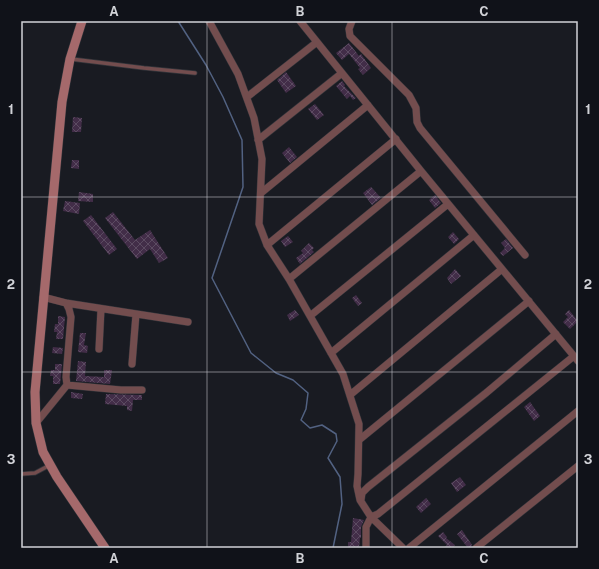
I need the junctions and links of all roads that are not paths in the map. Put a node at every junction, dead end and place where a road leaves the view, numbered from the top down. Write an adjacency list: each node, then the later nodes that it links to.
1 (82, 21): 6 (main road)
2 (209, 21): 9 (street)
3 (300, 21): 5 (street)
4 (352, 21): 18 (street)
5 (317, 42): 8 (street); 9 (street)
6 (70, 59): 7 (lane); 21 (main road)
7 (195, 73)
8 (342, 73): 10 (street); 12 (street)
9 (247, 97): 12 (street)
10 (368, 105): 11 (street); 14 (street)
11 (396, 139): 13 (street); 17 (street)
12 (258, 140): 14 (street)
13 (421, 171): 15 (street); 20 (street)
14 (261, 193): 17 (street)
15 (448, 204): 16 (street); 26 (street)
16 (474, 235): 19 (street); 30 (street)
17 (267, 245): 20 (street)
18 (525, 255)
19 (502, 269): 22 (street); 35 (street)
20 (289, 279): 26 (street)
21 (44, 297): 23 (street); 37 (main road)
22 (529, 301): 28 (street); 38 (street)
23 (66, 303): 24 (street); 33 (street)
24 (101, 309): 25 (street); 29 (street)
25 (136, 314): 27 (street); 32 (street)
26 (310, 316): 30 (street)
27 (188, 322)
28 (556, 334): 31 (street); 42 (street)
29 (99, 349)
30 (331, 353): 35 (street)
31 (576, 358): 43 (street)
32 (132, 364)
33 (67, 385): 34 (street); 37 (street)
34 (142, 390)
35 (350, 395): 38 (street)
36 (578, 411): 47 (street)
37 (36, 423): 39 (main road)
38 (359, 440): 42 (street)
39 (50, 465): 41 (lane); 44 (main road)
40 (578, 466): 48 (street)
41 (21, 474)
42 (360, 500): 43 (street)
43 (371, 517): 45 (street); 46 (street)
44 (105, 548)
45 (366, 548)
46 (403, 548)
47 (409, 548)
48 (476, 548)

